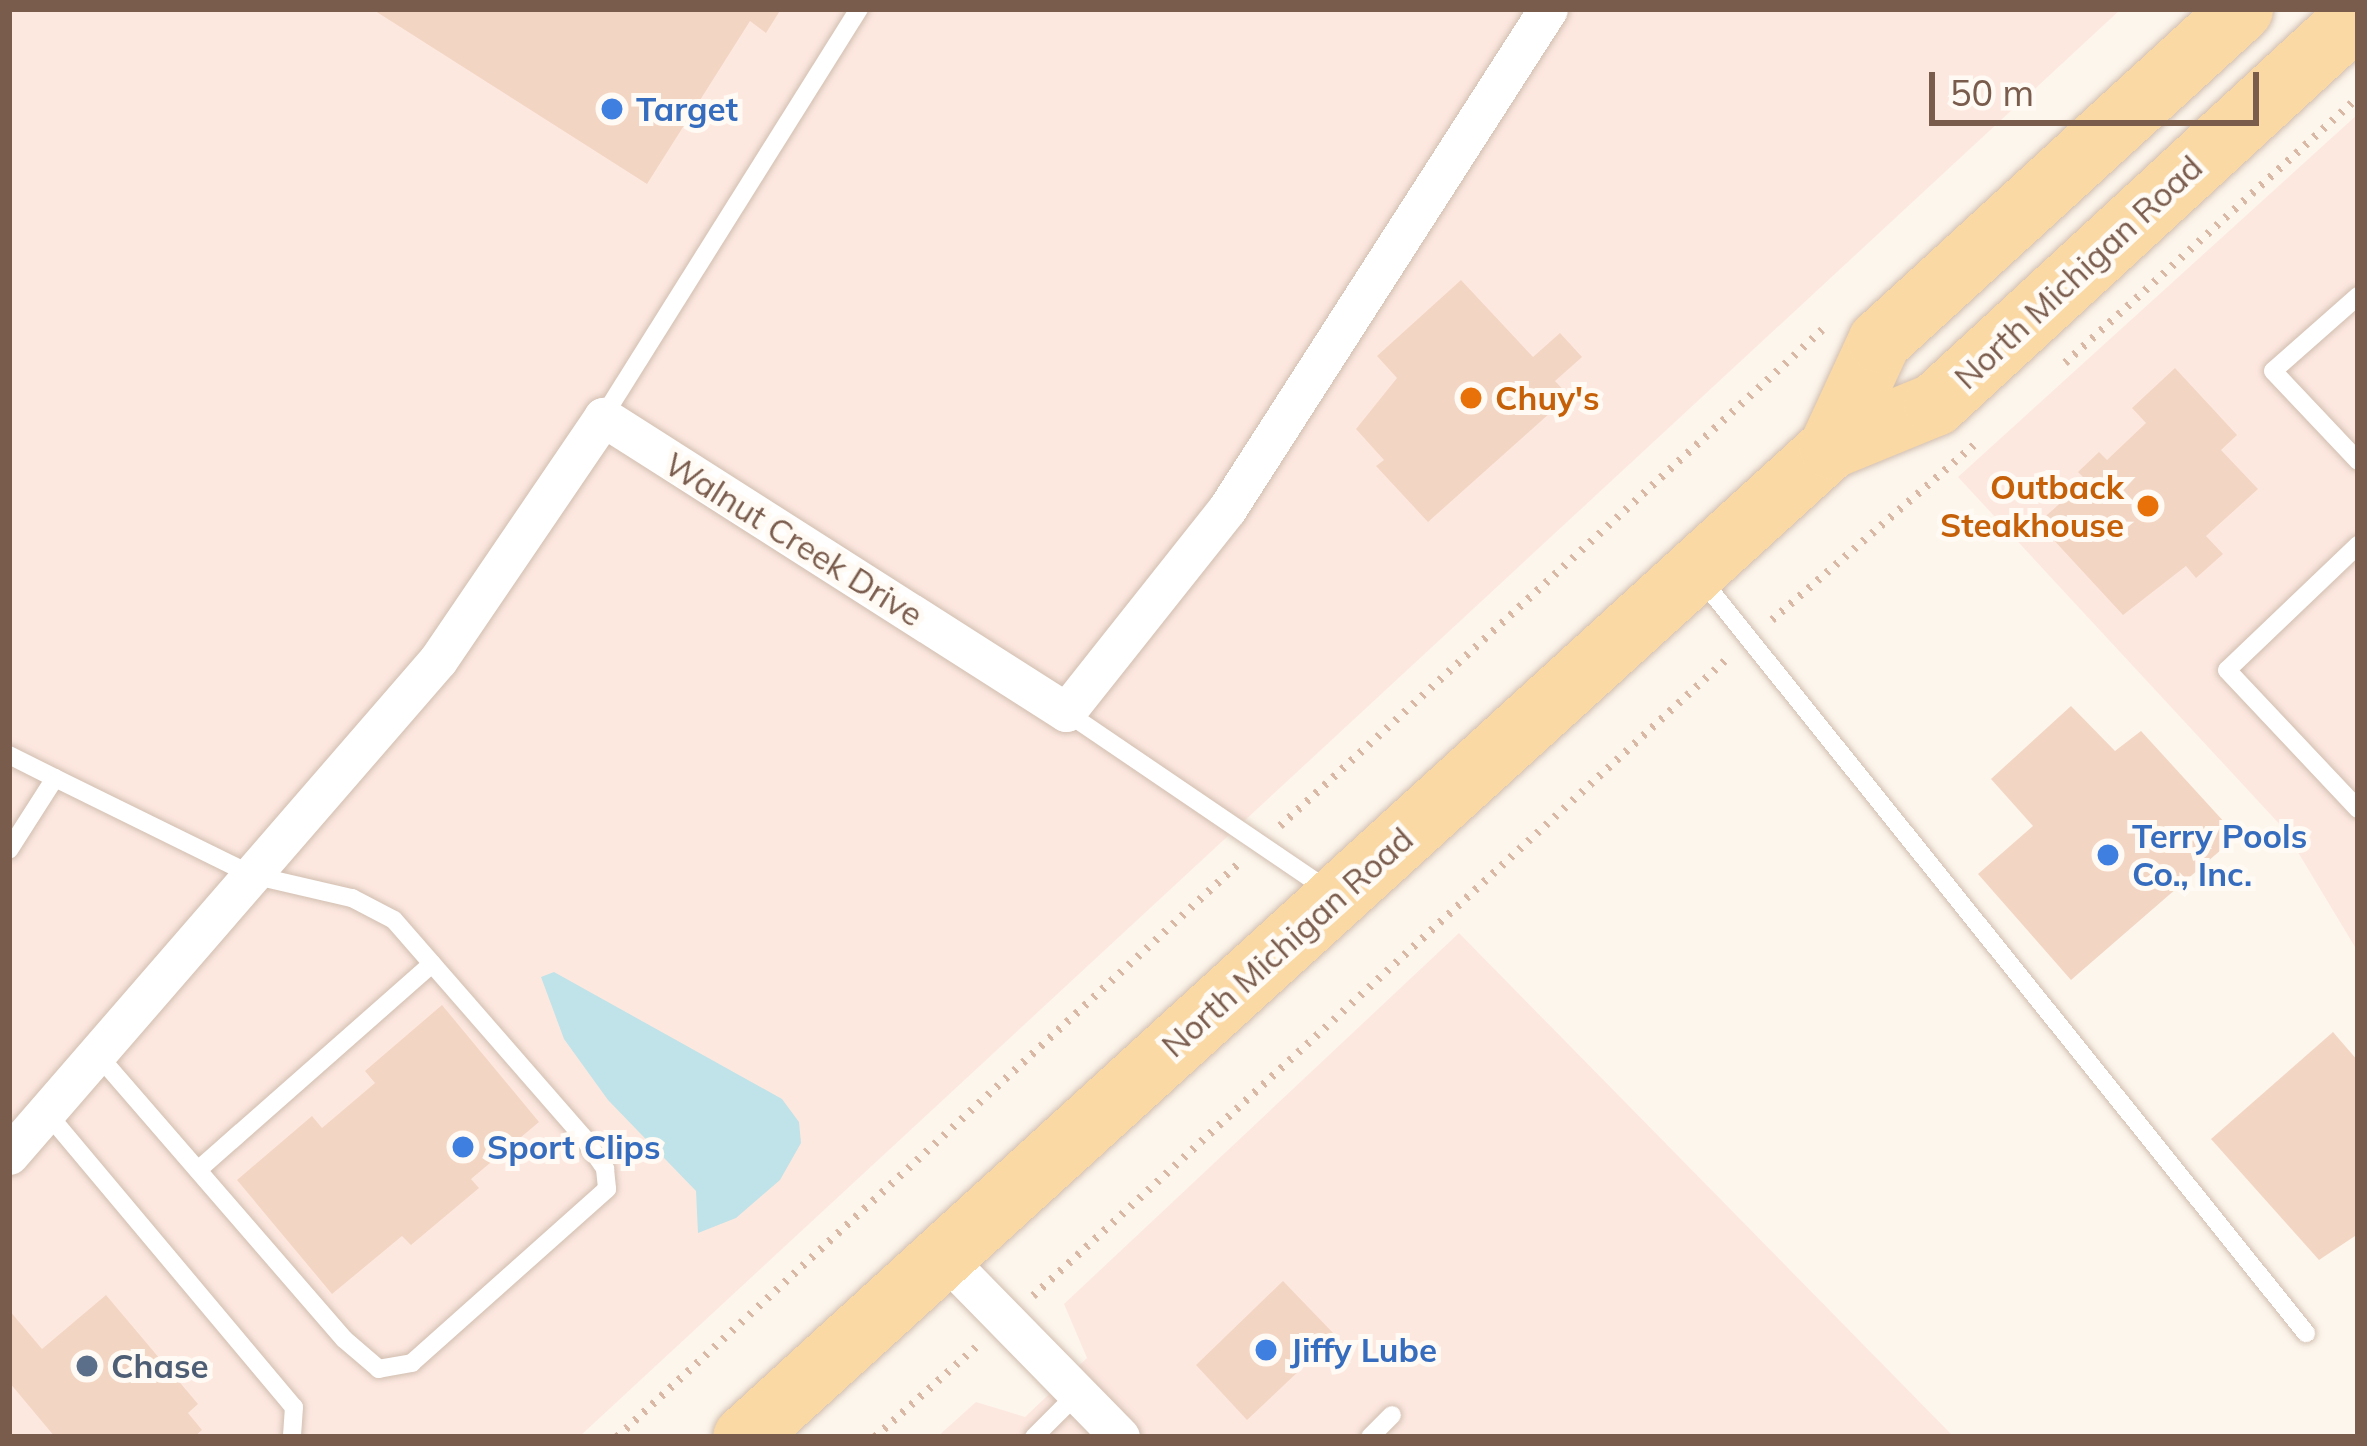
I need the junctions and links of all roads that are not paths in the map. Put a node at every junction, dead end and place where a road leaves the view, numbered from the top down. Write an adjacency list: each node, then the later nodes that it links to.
1 (859, 9): 6 (lane)
2 (1548, 9): 11 (street)
3 (2241, 9): 7 (main road, North Michigan Road)
4 (2358, 14): 7 (main road, North Michigan Road)
5 (2358, 296): 8 (lane)
6 (603, 417): 11 (street, Walnut Creek Drive); 16 (street)
7 (1830, 446): 10 (main road, North Michigan Road)
8 (2358, 461)
9 (2358, 545): 14 (lane)
10 (1694, 570): 17 (main road, North Michigan Road); 24 (lane)
11 (1066, 712): 17 (lane)
12 (9, 755): 13 (lane)
13 (55, 778): 15 (lane); 16 (lane)
14 (2358, 809)
15 (9, 850)
16 (252, 875): 18 (lane); 19 (street)
17 (1337, 896): 23 (main road, North Michigan Road)
18 (432, 964): 22 (lane); 22 (lane)
19 (98, 1055): 20 (street); 22 (lane)
20 (46, 1113): 21 (street); 27 (lane)
21 (9, 1155)
22 (198, 1170)
23 (943, 1256): 25 (street); 28 (main road, North Michigan Road)
24 (2306, 1333)
25 (1077, 1394): 29 (lane); 30 (street)
26 (1392, 1415): 31 (lane)
27 (292, 1437)
28 (744, 1437)
29 (1034, 1437)
30 (1120, 1437)
31 (1370, 1437)

